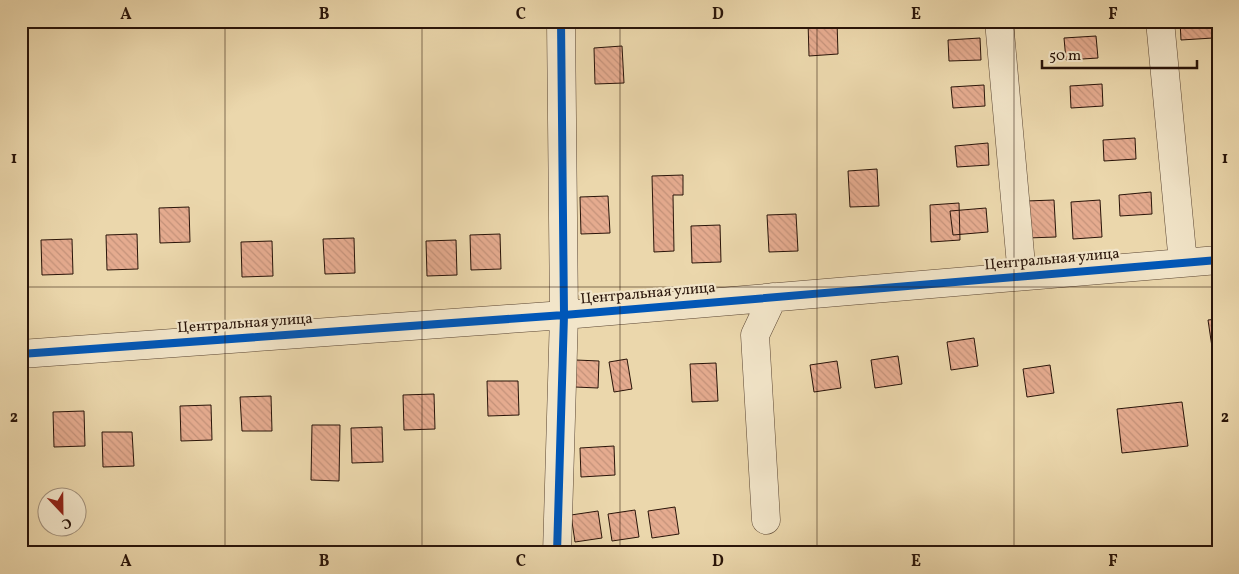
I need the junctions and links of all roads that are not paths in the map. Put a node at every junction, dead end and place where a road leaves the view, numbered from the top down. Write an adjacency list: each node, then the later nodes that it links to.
1 (562, 21): 8 (street)
2 (1000, 21): 6 (street)
3 (1160, 21): 5 (street)
4 (1218, 260): 5 (street, Центральная улица)
5 (1183, 263): 6 (street, Центральная улица)
6 (1022, 276): 7 (street, Центральная улица)
7 (773, 297): 8 (street, Центральная улица); 10 (street)
8 (564, 315): 9 (street, Центральная улица); 11 (street)
9 (21, 354)
10 (766, 520)
11 (557, 553)

